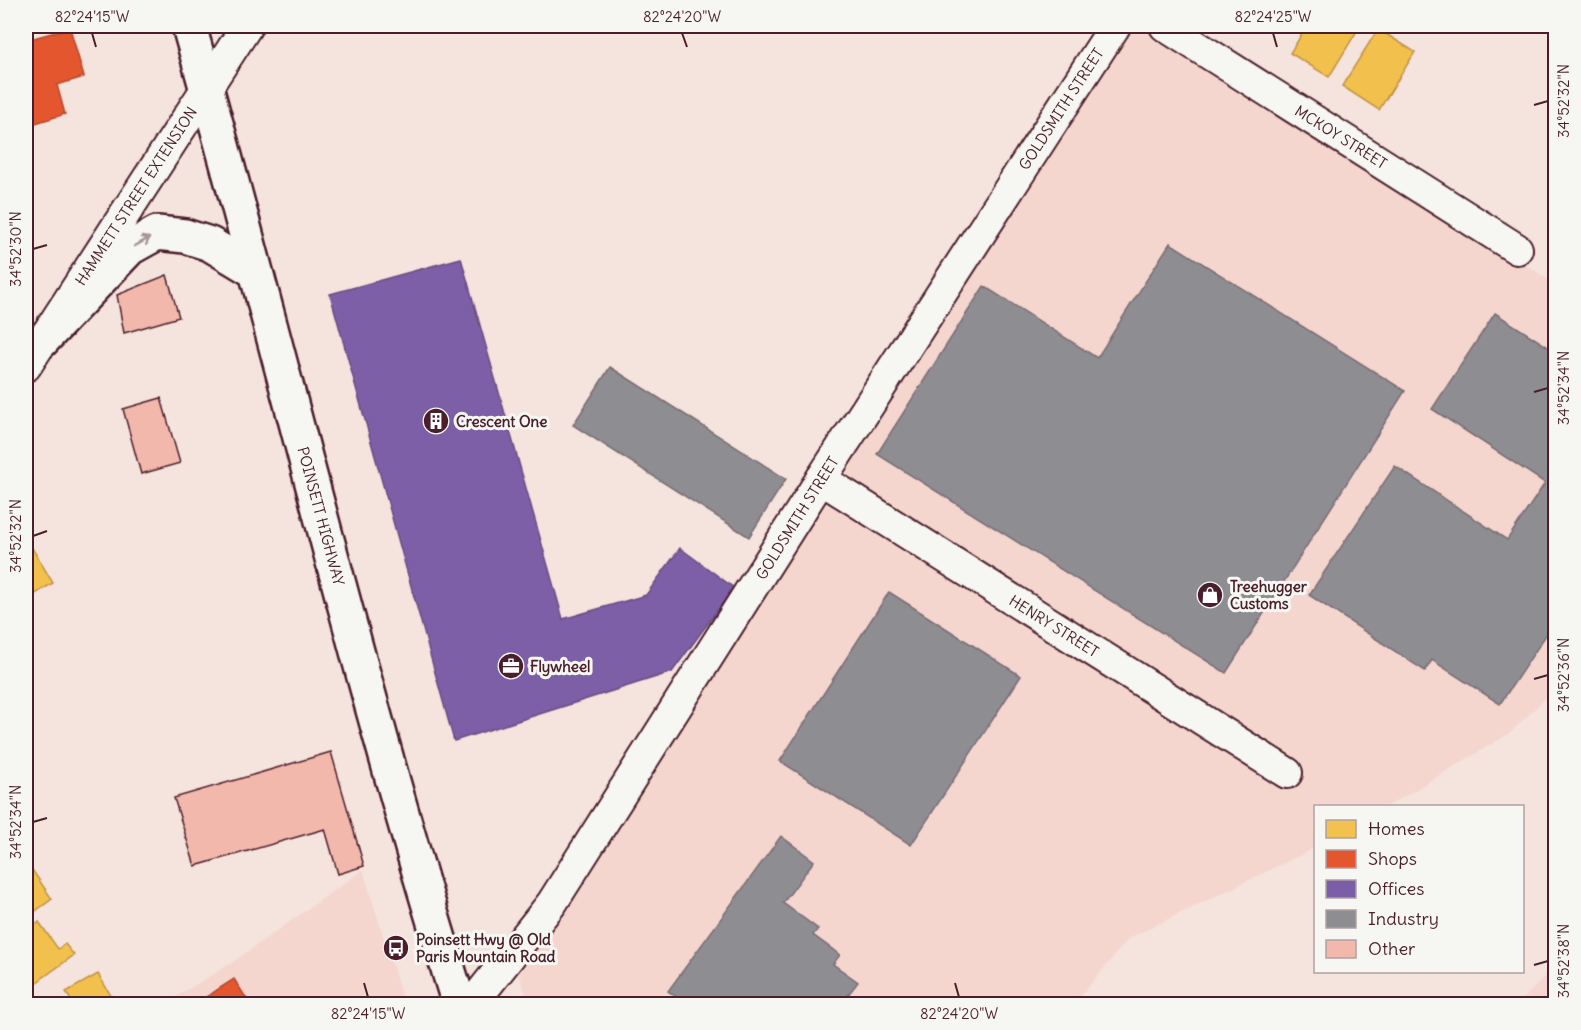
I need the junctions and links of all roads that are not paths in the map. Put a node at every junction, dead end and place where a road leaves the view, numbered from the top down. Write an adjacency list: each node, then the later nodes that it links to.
1 (189, 26): 5 (highway, POINSETT HIGHWAY)
2 (247, 26): 5 (street, HAMMETT STREET EXTENSION)
3 (1115, 26): 9 (street, GOLDSMITH STREET)
4 (1165, 26): 6 (street, MCKOY STREET)
5 (207, 89): 7 (highway, POINSETT HIGHWAY); 8 (street, HAMMETT STREET EXTENSION)
6 (1516, 249)
7 (255, 271): 8 (highway, one-way to 7); 11 (highway, POINSETT HIGHWAY)
8 (33, 354)
9 (821, 479): 10 (street, HENRY STREET); 12 (street, GOLDSMITH STREET)
10 (1287, 773)
11 (459, 1005)
12 (472, 1005)

